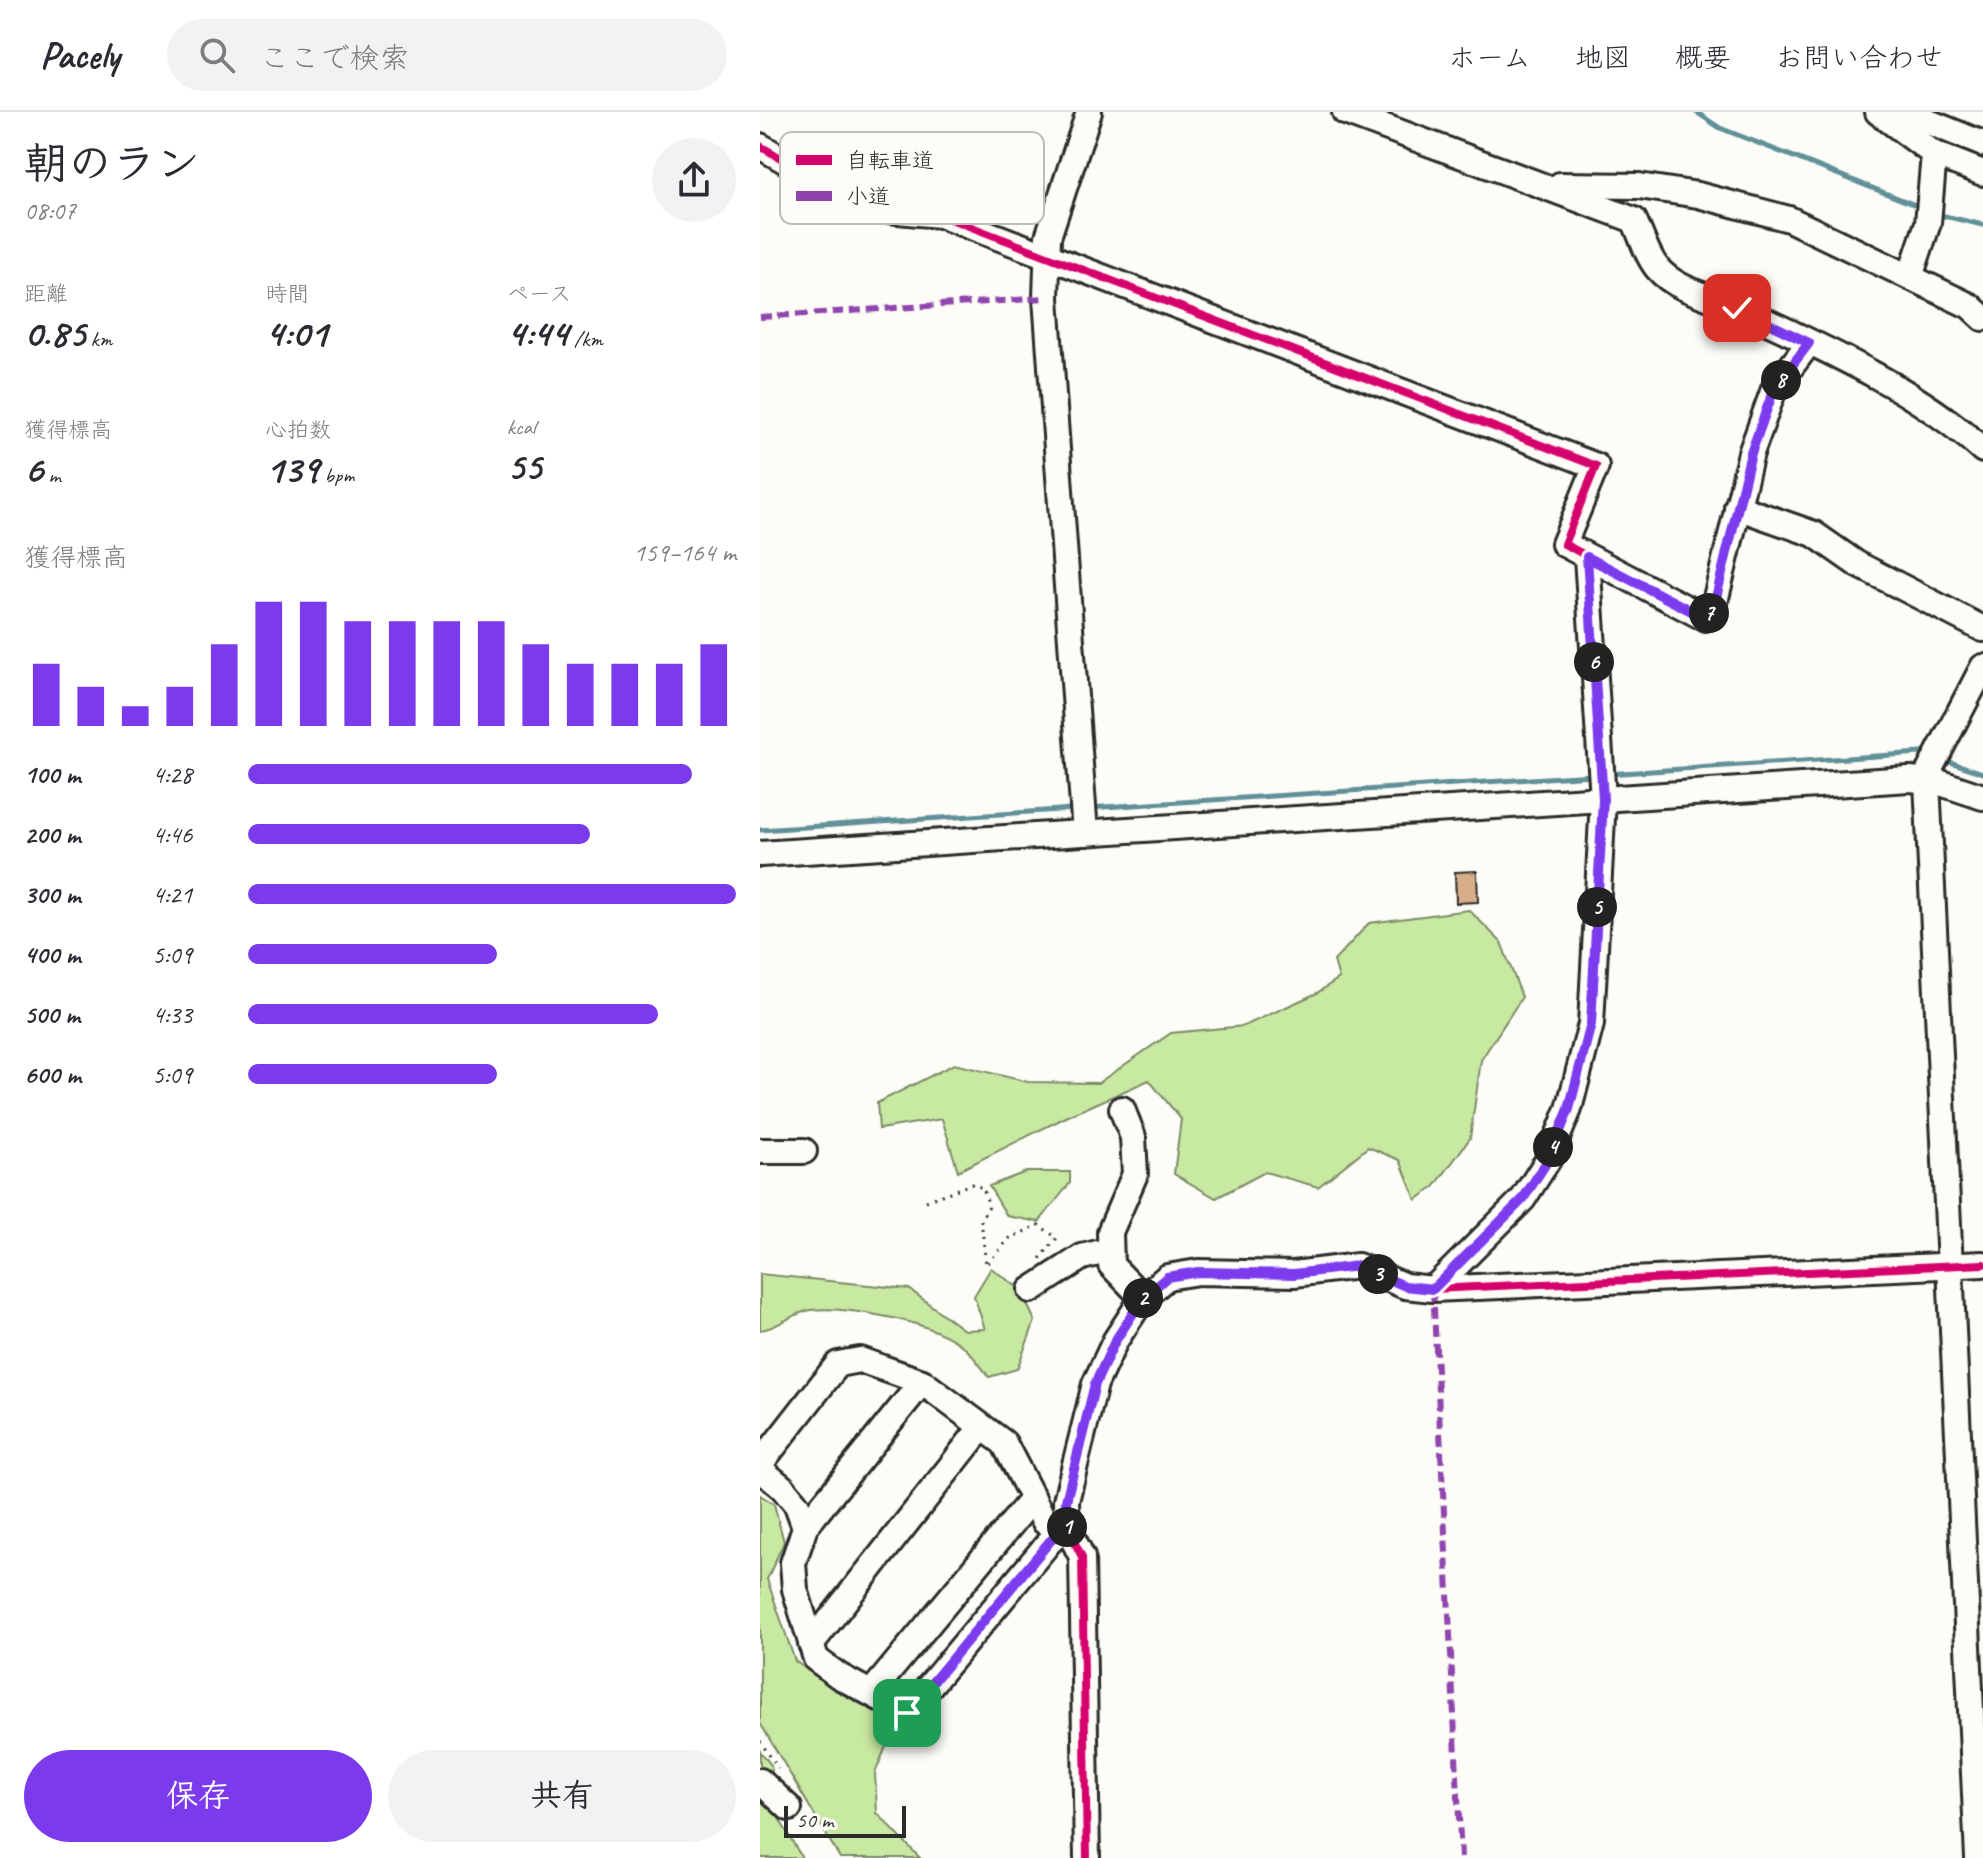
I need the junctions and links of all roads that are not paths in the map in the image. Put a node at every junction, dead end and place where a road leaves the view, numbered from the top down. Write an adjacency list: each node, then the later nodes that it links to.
1 (1089, 112): 12 (street)
2 (1345, 112): 10 (street)
3 (1878, 112): 7 (street)
4 (1904, 112): 5 (street)
5 (1983, 144)
6 (760, 146): 8 (street)
7 (1934, 154): 9 (street); 13 (street)
8 (780, 158)
9 (1983, 173)
10 (1551, 188): 13 (street); 15 (street)
11 (963, 224): 12 (street)
12 (1047, 257): 18 (street); 24 (street)
13 (1910, 277): 14 (street)
14 (1983, 318)
15 (1809, 343): 16 (street); 17 (street)
16 (1983, 450)
17 (1737, 507): 18 (street); 19 (street)
18 (1587, 557): 23 (street)
19 (1983, 629)
20 (1983, 667): 21 (street)
21 (1928, 776): 22 (street); 23 (street); 31 (street)
22 (1983, 797)
23 (1603, 799): 24 (street); 32 (street)
24 (1085, 833): 25 (street)
25 (760, 854)
26 (1122, 1109): 29 (street)
27 (760, 1151): 28 (street)
28 (804, 1151)
29 (1110, 1250): 33 (street); 34 (street)
30 (1983, 1264): 31 (street)
31 (1949, 1266): 32 (street); 46 (street)
32 (1433, 1289): 34 (street)
33 (1031, 1290)
34 (1143, 1298): 40 (street)
35 (922, 1382): 36 (street); 37 (street); 39 (street)
36 (981, 1428): 38 (street); 41 (street)
37 (760, 1466): 39 (street)
38 (1033, 1498): 40 (street); 42 (street)
39 (805, 1527): 41 (street)
40 (1067, 1527): 42 (street); 45 (street)
41 (811, 1644): 42 (street)
42 (872, 1692)
43 (760, 1781): 44 (street)
44 (789, 1808)
45 (1087, 1858)
46 (1978, 1858)

